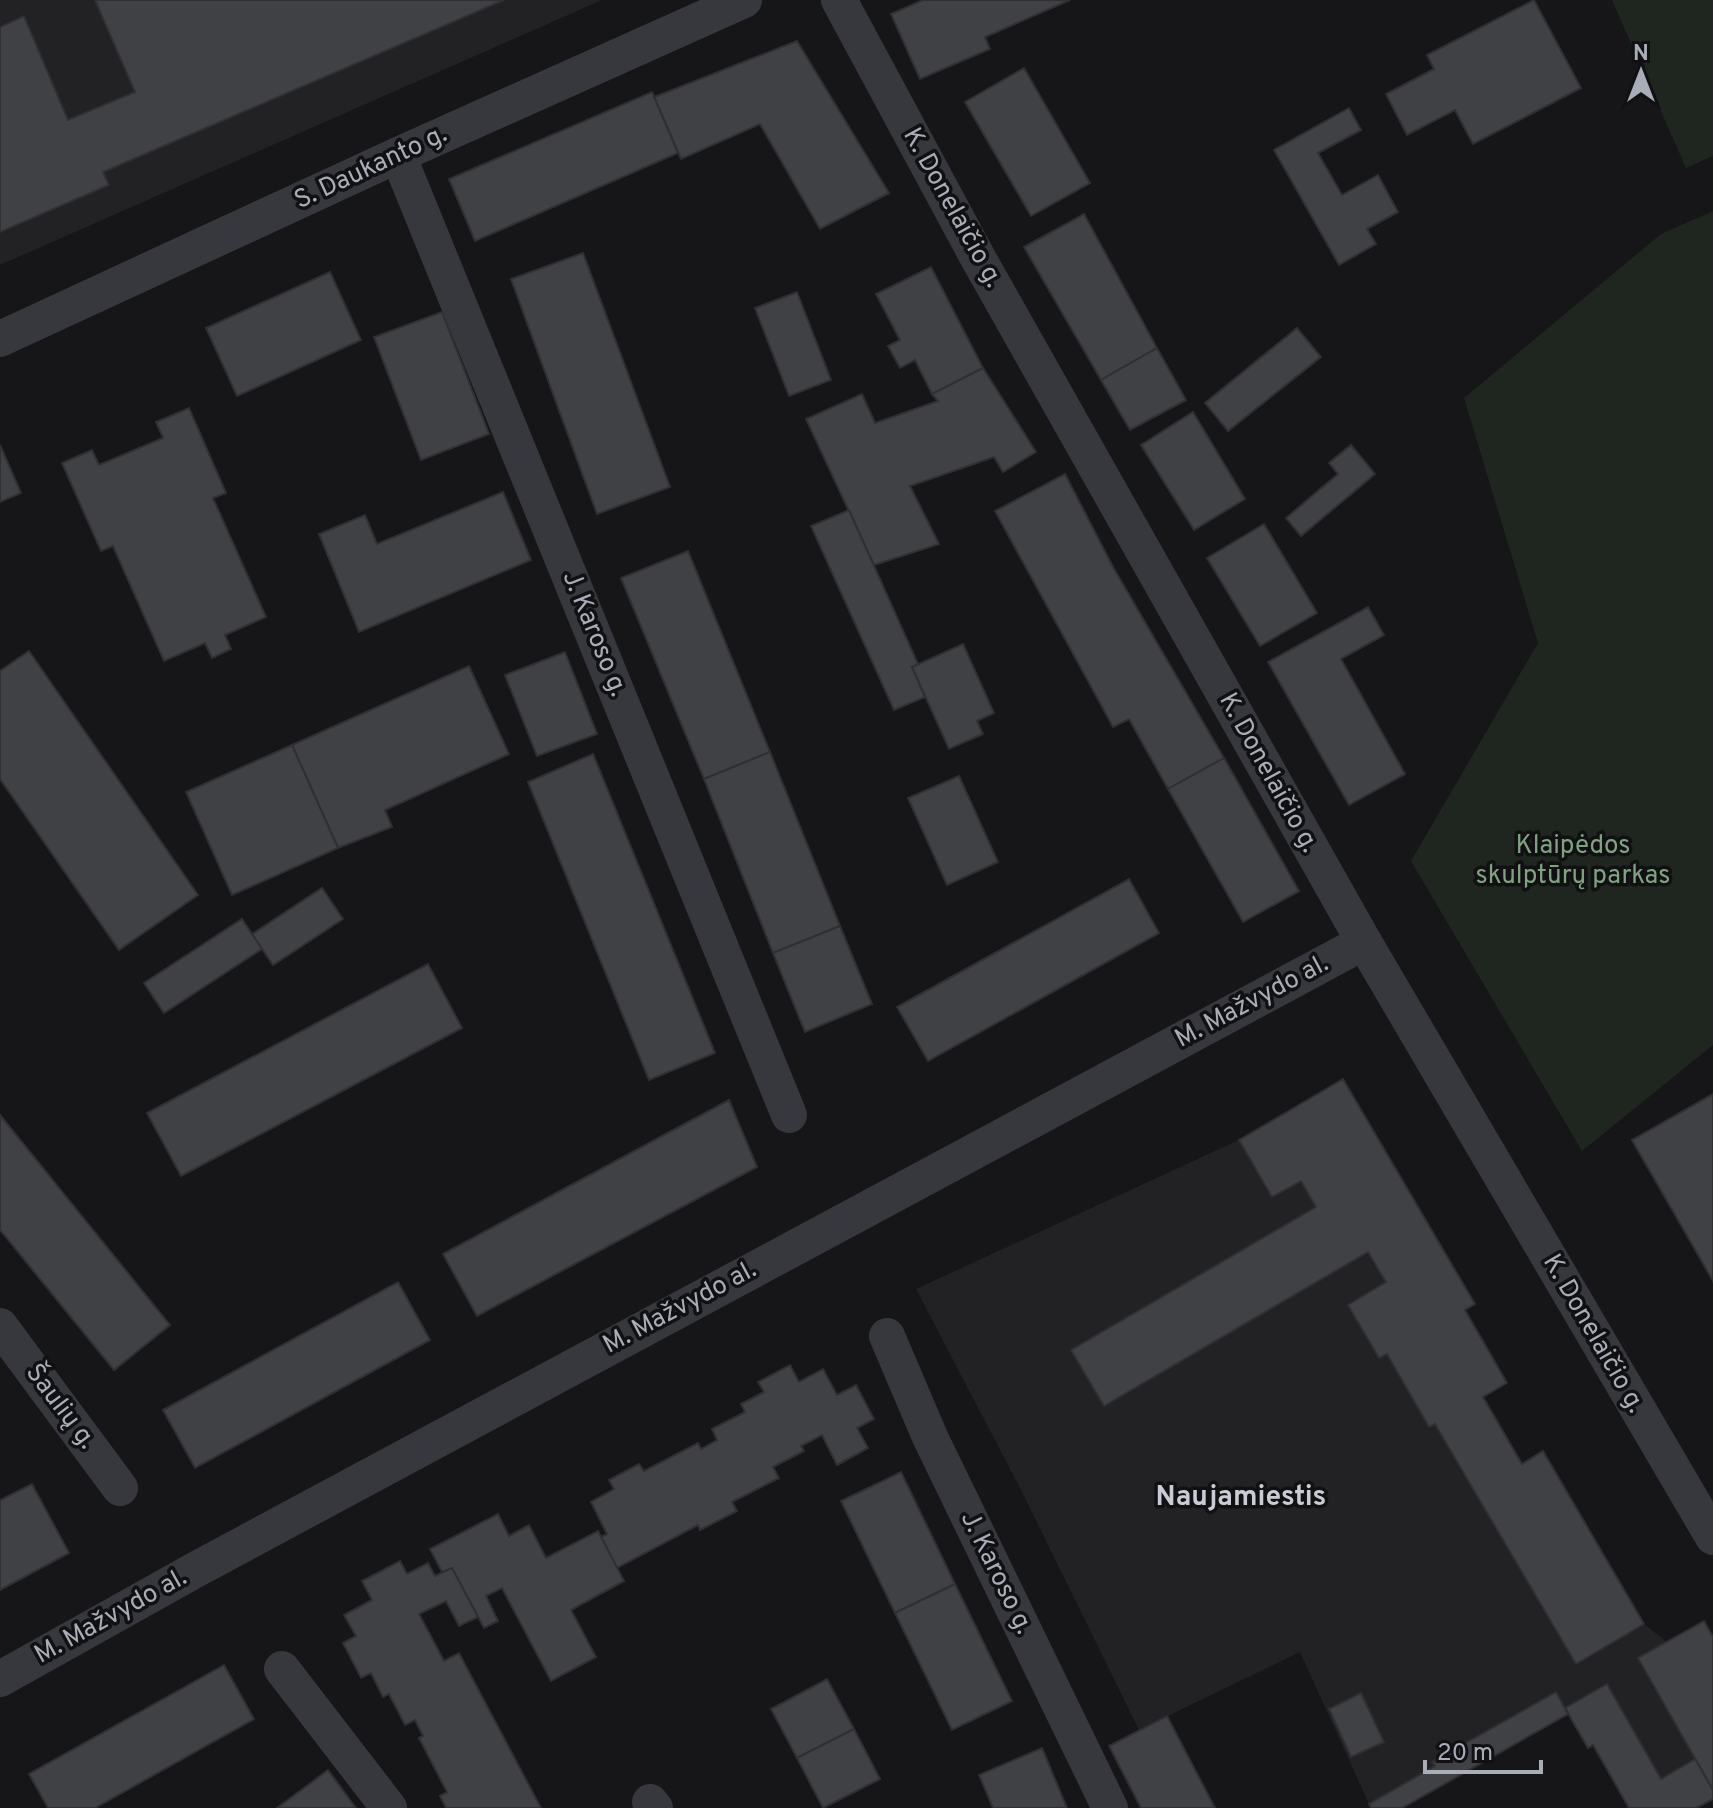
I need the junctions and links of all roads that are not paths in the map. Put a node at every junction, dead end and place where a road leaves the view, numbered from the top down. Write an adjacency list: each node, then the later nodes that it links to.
1 (744, 0): 3 (street, S. Daukanto g.)
2 (839, 0): 5 (street, K. Donelaičio g.)
3 (398, 155): 4 (street, S. Daukanto g.); 6 (street, J. Karoso g.)
4 (0, 339)
5 (1364, 942): 10 (street, K. Donelaičio g.); 12 (street, M. Mažvydo al.)
6 (789, 1115)
7 (0, 1326): 9 (street, Šaulių g.)
8 (887, 1336): 14 (street, J. Karoso g.)
9 (120, 1488)
10 (1713, 1537)
11 (282, 1669): 13 (street)
12 (0, 1679)
13 (389, 1808)
14 (1110, 1808)

